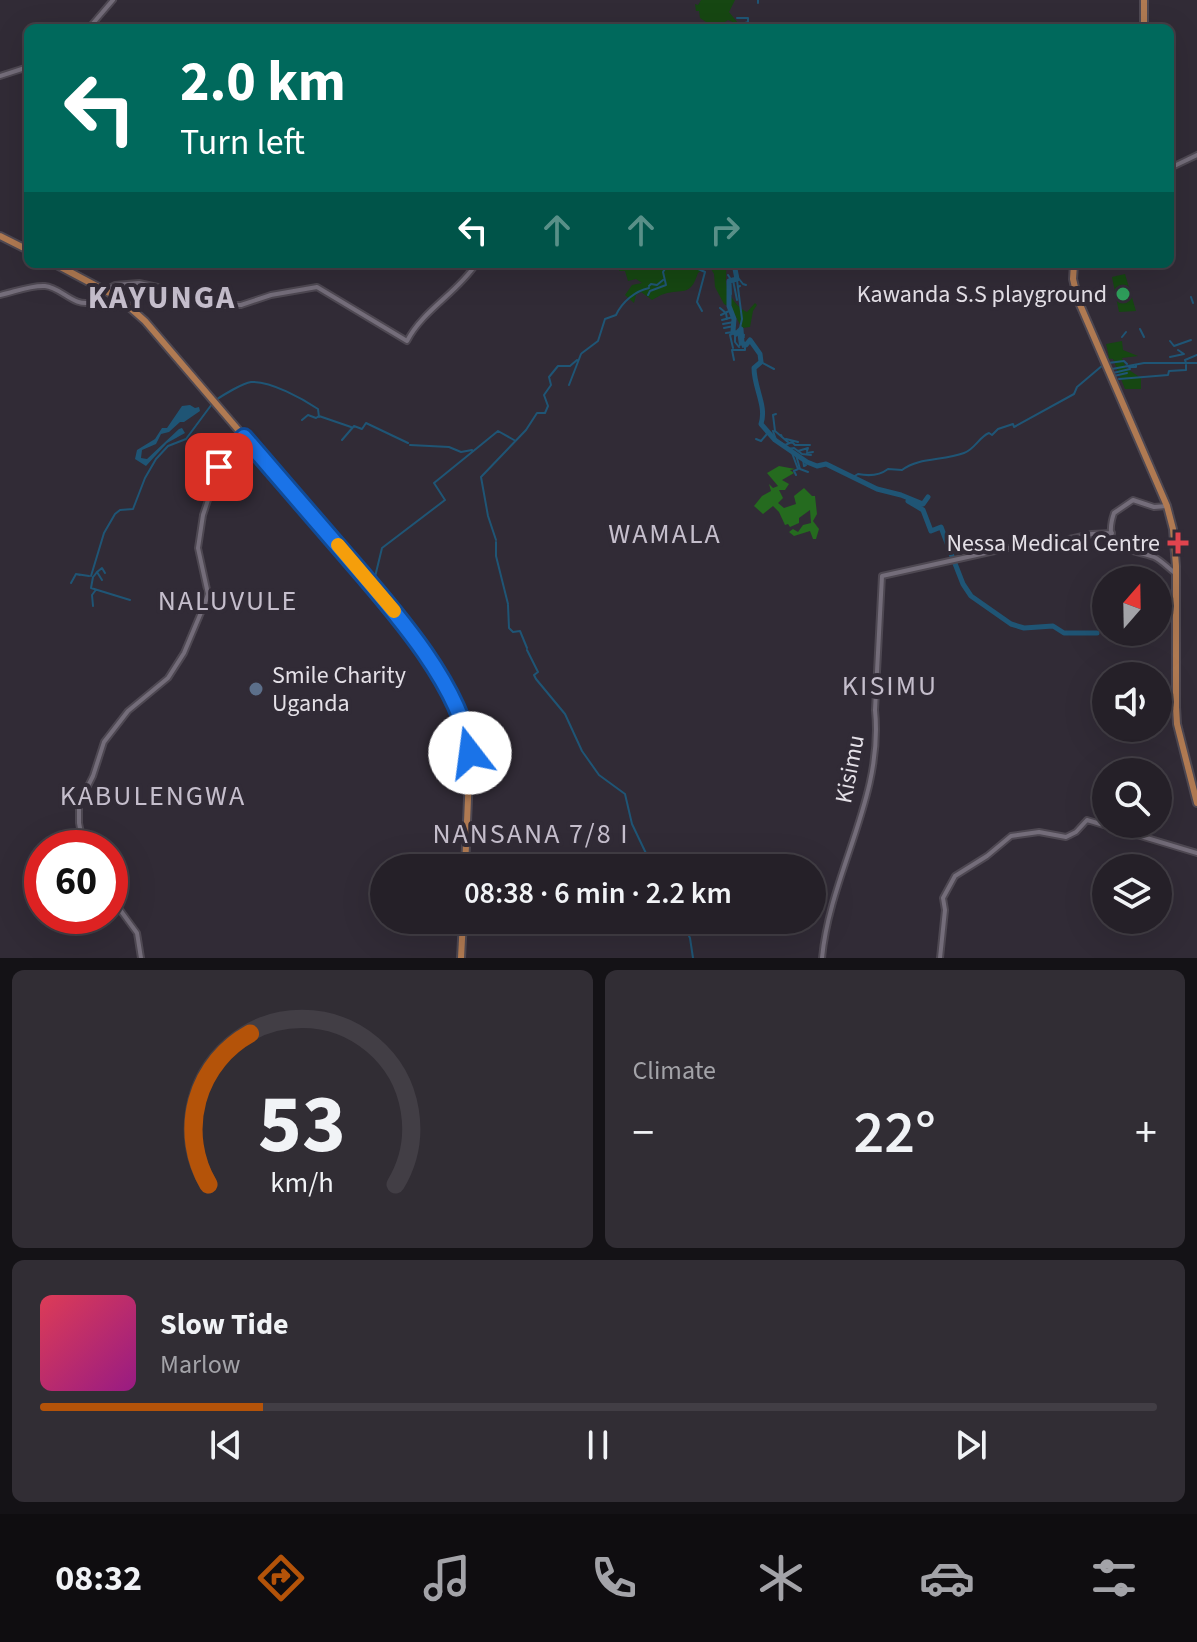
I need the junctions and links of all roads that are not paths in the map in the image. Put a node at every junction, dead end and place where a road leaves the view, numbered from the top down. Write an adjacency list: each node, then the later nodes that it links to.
1 (113, 0): 3 (street)
2 (1144, 0): 4 (main road)
3 (92, 24)
4 (1144, 24)
5 (24, 68): 6 (street)
6 (0, 76)
7 (1197, 155): 8 (street)
8 (1174, 166)
9 (0, 236): 10 (main road)
10 (24, 248)
11 (63, 268): 14 (main road)
12 (473, 268): 15 (street)
13 (1074, 268): 18 (main road)
14 (98, 286): 15 (main road); 16 (street)
15 (106, 290): 17 (main road)
16 (0, 295)
17 (244, 437): 22 (street); 24 (main road)
18 (1167, 506): 19 (street); 20 (main road)
19 (1112, 533): 20 (street); 29 (street, Kisimu)
20 (1176, 570): 21 (main road)
21 (1197, 803)
22 (80, 830)
23 (1197, 853): 30 (street)
24 (466, 854)
25 (128, 921): 27 (street)
26 (462, 934): 28 (main road)
27 (141, 958)
28 (461, 958)
29 (822, 958)
30 (940, 958)

